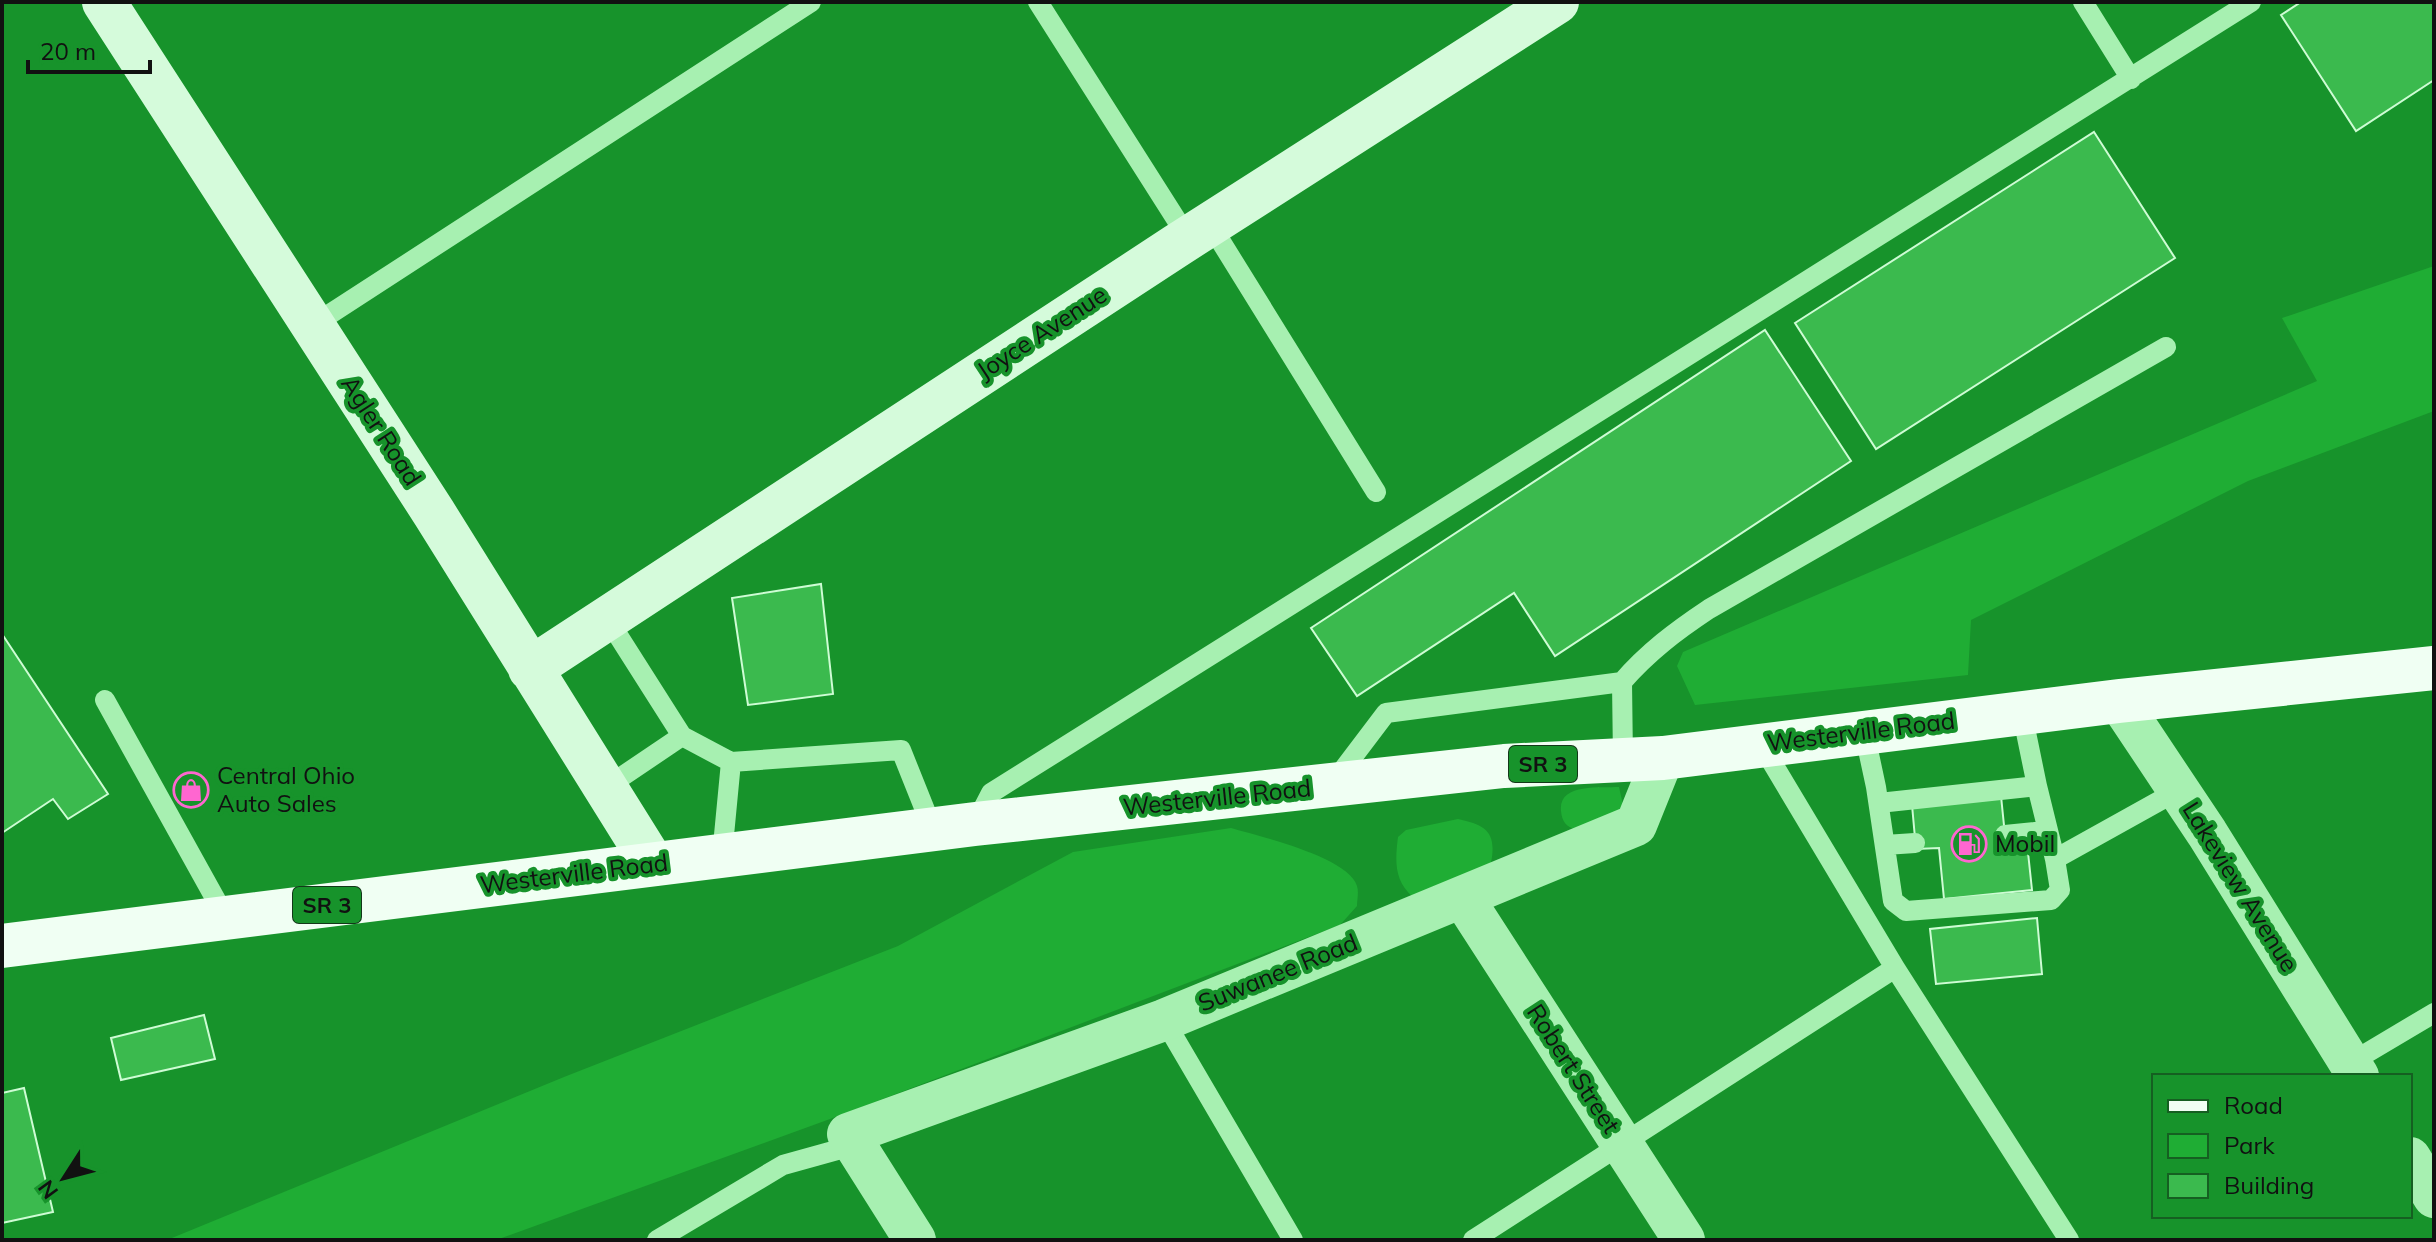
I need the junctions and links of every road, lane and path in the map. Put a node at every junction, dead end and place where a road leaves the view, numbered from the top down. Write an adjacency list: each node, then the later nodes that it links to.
1 (104, 2): 9 (street, Agler Road)
2 (811, 2): 9 (lane)
3 (1038, 2): 8 (lane)
4 (1557, 2): 8 (street, Joyce Avenue)
5 (2083, 2): 7 (lane)
6 (2251, 2): 7 (lane)
7 (2131, 79): 29 (lane)
8 (1199, 231): 11 (lane); 12 (street, Joyce Avenue)
9 (313, 325): 14 (street, Agler Road)
10 (2166, 347): 15 (lane)
11 (1376, 492)
12 (607, 618): 14 (street, Joyce Avenue); 20 (lane)
13 (2434, 668): 17 (main road, Westerville Road / SR 3)
14 (530, 669): 26 (street, Agler Road)
15 (1622, 682): 22 (lane); 24 (lane)
16 (105, 700): 39 (lane)
17 (2119, 701): 18 (main road, Westerville Road / SR 3); 27 (street, Lakeview Avenue)
18 (2022, 713): 19 (main road, Westerville Road / SR 3); 25 (lane)
19 (1864, 731): 21 (main road, Westerville Road / SR 3); 28 (lane)
20 (682, 736): 23 (lane); 26 (lane)
21 (1761, 744): 22 (main road, Westerville Road / SR 3); 41 (lane)
22 (1643, 759): 24 (main road, Westerville Road / SR 3); 38 (street, Suwanee Road)
23 (731, 762): 30 (lane); 35 (lane)
24 (1331, 785): 29 (main road, Westerville Road / SR 3)
25 (2037, 786): 28 (lane); 31 (lane)
26 (605, 788): 37 (street, Agler Road)
27 (2179, 790): 36 (lane); 44 (street, Lakeview Avenue)
28 (1879, 803): 34 (lane)
29 (975, 824): 30 (main road, Westerville Road / SR 3)
30 (933, 830): 35 (main road, Westerville Road / SR 3)
31 (2046, 831): 32 (lane); 36 (lane)
32 (2005, 835)
33 (1915, 843): 34 (lane)
34 (1885, 845): 36 (lane)
35 (722, 856): 37 (main road, Westerville Road / SR 3)
36 (2055, 859)
37 (653, 864): 39 (main road, Westerville Road / SR 3)
38 (1463, 898): 43 (street, Suwanee Road); 46 (street, Robert Street)
39 (226, 918): 40 (main road, Westerville Road / SR 3)
40 (4, 942)
41 (1895, 968): 46 (lane); 54 (lane)
42 (2434, 1013): 44 (lane)
43 (1164, 1020): 45 (street, Suwanee Road); 51 (lane)
44 (2354, 1069)
45 (851, 1139): 49 (lane); 50 (street)
46 (1622, 1143): 52 (lane); 53 (street, Robert Street)
47 (2412, 1161): 48 (street)
48 (2434, 1197)
49 (657, 1240)
50 (915, 1240)
51 (1293, 1240)
52 (1473, 1240)
53 (1684, 1240)
54 (2069, 1240)

